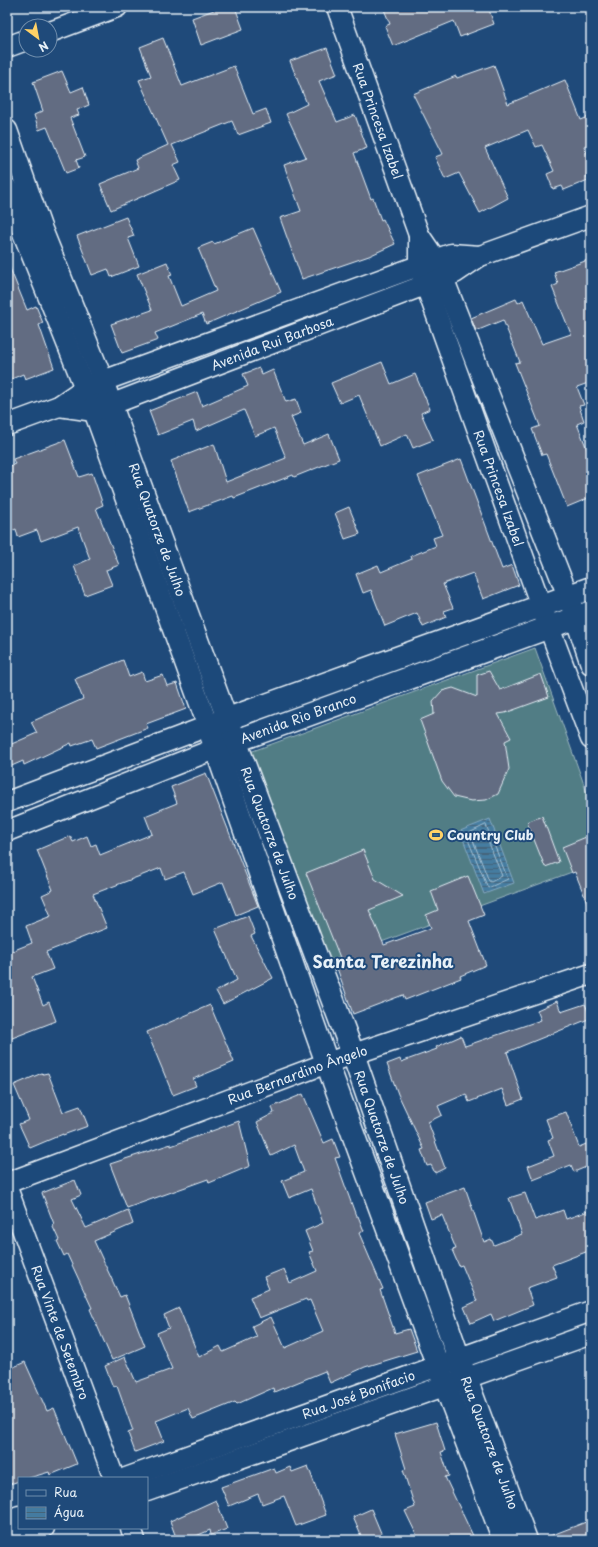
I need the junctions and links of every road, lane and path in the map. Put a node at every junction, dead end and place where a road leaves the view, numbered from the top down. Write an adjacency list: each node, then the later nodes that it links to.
1 (117, 7): 3 (street)
2 (337, 7): 11 (street, Rua Princesa Izabel)
3 (58, 29)
4 (18, 43): 5 (street)
5 (7, 48)
6 (7, 130): 9 (street, Rua Quatorze de Julho)
7 (7, 188): 9 (street, Rua Quatorze de Julho)
8 (591, 216): 10 (street, Avenida Rui Barbosa)
9 (32, 230): 13 (street, Rua Quatorze de Julho)
10 (480, 256): 11 (street, Avenida Rui Barbosa); 12 (street, Avenida Rui Barbosa)
11 (428, 263): 12 (street, Rua Princesa Izabel); 13 (street, Avenida Rui Barbosa)
12 (434, 282): 15 (street, Avenida Rui Barbosa); 18 (street, Rua Princesa Izabel); 19 (street, Rua Princesa Izabel)
13 (94, 385): 14 (street, Avenida Rui Barbosa); 15 (street, Rua Quatorze de Julho)
14 (59, 406): 15 (street, Avenida Rui Barbosa); 16 (street, Avenida Rui Barbosa)
15 (102, 408): 27 (street, Rua Quatorze de Julho)
16 (7, 425)
17 (591, 588): 18 (street, Avenida Rio Branco)
18 (568, 596): 19 (street, Avenida Rio Branco); 20 (street, Rua Princesa Izabel)
19 (541, 606): 21 (street, Rua Princesa Izabel); 22 (street, Avenida Rio Branco)
20 (583, 615): 21 (street, Avenida Rio Branco); 24 (street, Rua Princesa Izabel)
21 (549, 627): 23 (street, Avenida Rio Branco); 28 (street, Rua Princesa Izabel)
22 (463, 634): 23 (street); 25 (street, Avenida Rio Branco)
23 (471, 656): 26 (street, Avenida Rio Branco)
24 (591, 664)
25 (309, 689): 26 (street); 27 (street, Avenida Rio Branco)
26 (318, 711): 29 (street, Avenida Rio Branco)
27 (218, 723): 29 (street, Rua Quatorze de Julho); 30 (street, Avenida Rio Branco)
28 (591, 739)
29 (226, 745): 31 (street, Avenida Rio Branco); 32 (street, Rua Quatorze de Julho); 33 (street, Rua Quatorze de Julho)
30 (7, 802)
31 (7, 831)
32 (277, 853): 33 (street); 34 (street, Rua Quatorze de Julho)
33 (256, 860): 35 (street, Rua Quatorze de Julho)
34 (307, 933): 35 (street); 37 (street, Rua Quatorze de Julho)
35 (284, 939): 38 (street, Rua Quatorze de Julho)
36 (591, 974): 37 (street, Rua Bernardino Ângelo)
37 (353, 1054): 38 (street, Rua Bernardino Ângelo); 39 (street, Rua Quatorze de Julho)
38 (327, 1063): 40 (street, Rua Quatorze de Julho); 41 (street, Rua Bernardino Ângelo)
39 (387, 1153): 40 (street); 43 (street, Rua Quatorze de Julho)
40 (362, 1161): 44 (street, Rua Quatorze de Julho)
41 (7, 1183)
42 (7, 1188): 52 (street, Rua Vinte de Setembro)
43 (426, 1265): 44 (street); 47 (street, Rua Quatorze de Julho)
44 (403, 1271): 48 (street, Rua Quatorze de Julho)
45 (591, 1310): 47 (street, Rua José Bonifacio)
46 (591, 1334): 49 (street, Rua José Bonifacio)
47 (459, 1357): 48 (street, Rua José Bonifacio); 49 (street, Rua Quatorze de Julho)
48 (438, 1366): 50 (street, Rua Quatorze de Julho); 53 (street, Rua José Bonifacio)
49 (466, 1379): 50 (street, Rua José Bonifacio); 51 (street, Rua Quatorze de Julho)
50 (446, 1386): 51 (street, Rua Quatorze de Julho); 54 (street, Rua José Bonifacio)
51 (484, 1459): 59 (street, Rua Quatorze de Julho)
52 (114, 1477)
53 (129, 1477)
54 (148, 1491)
55 (18, 1516): 56 (street)
56 (7, 1521)
57 (41, 1529): 60 (street)
58 (131, 1529): 61 (street)
59 (515, 1539)
60 (11, 1540)
61 (135, 1540)

